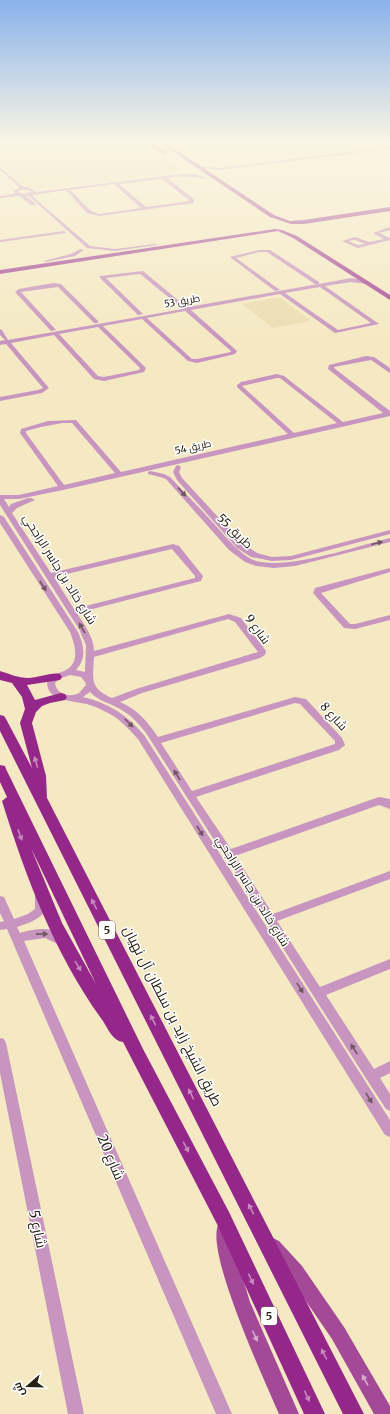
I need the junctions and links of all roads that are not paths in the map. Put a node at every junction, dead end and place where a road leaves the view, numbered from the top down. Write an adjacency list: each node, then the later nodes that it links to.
1 (36, 207): 15 (street)
2 (43, 207): 22 (street)
3 (84, 207): 8 (street)
4 (144, 207): 8 (street)
5 (162, 207): 8 (street)
6 (250, 207): 11 (main road)
7 (257, 207): 10 (main road)
8 (146, 209)
9 (390, 210): 10 (main road); 12 (main road)
10 (289, 221): 11 (main road); 12 (main road)
11 (268, 224): 14 (main road); 19 (main road)
12 (297, 228): 14 (main road); 21 (main road)
13 (390, 228): 16 (street)
14 (277, 231): 20 (main road); 24 (main road)
15 (64, 232): 17 (street); 23 (street)
16 (389, 240): 18 (street)
17 (0, 241)
18 (369, 244)
19 (155, 245): 22 (street); 24 (main road)
20 (310, 246): 21 (main road); 28 (main road)
21 (317, 246): 33 (main road)
22 (92, 248): 23 (street)
23 (82, 250): 25 (street)
24 (105, 254): 25 (main road); 27 (main road)
25 (46, 261): 26 (main road)
26 (0, 268)
27 (0, 272)
28 (351, 273): 29 (street, طريق 53); 30 (main road)
29 (345, 280): 30 (street, طريق 53); 31 (street, طريق 53)
30 (366, 282): 34 (main road)
31 (319, 284): 32 (street, طريق 53); 32 (street); 32 (street)
32 (279, 292): 35 (street, طريق 53)
33 (390, 292)
34 (390, 298)
35 (185, 308): 36 (street, طريق 53); 36 (street); 36 (street)
36 (142, 316): 37 (street, طريق 53)
37 (98, 324): 39 (street, طريق 53); 39 (street); 39 (street)
38 (0, 330): 40 (street)
39 (54, 332): 40 (street, طريق 53)
40 (5, 340): 41 (street, طريق 53); 43 (street)
41 (0, 343)
42 (390, 371): 44 (street)
43 (0, 399)
44 (390, 415): 45 (street, طريق 54); 46 (street, طريق 54)
45 (342, 424): 46 (street, طريق 54); 48 (street)
46 (325, 430): 47 (street, طريق 54)
47 (314, 433): 48 (street, طريق 54); 49 (street, طريق 54)
48 (293, 435): 51 (street, طريق 54)
49 (178, 467): 50 (street, طريق 54); 52 (street)
50 (150, 473): 53 (street, طريق 55); 56 (street, طريق 54)
51 (120, 474): 54 (street, طريق 54); 54 (street)
52 (179, 479): 53 (street); 62 (street, طريق 55)
53 (171, 480): 62 (street, طريق 55, one-way to 62)
54 (63, 488): 56 (street, طريق 54)
55 (0, 498): 56 (street, طريق 54); 57 (street, شارع خالد بن جاسر الراجحي)
56 (27, 498): 57 (street, طريق 54)
57 (8, 512): 63 (street, شارع خالد بن جاسر الراجحي)
58 (0, 517): 64 (street, شارع خالد بن جاسر الراجحي)
59 (390, 532): 61 (street, طريق 55)
60 (390, 540): 61 (street, طريق 55, one-way to 60)
61 (341, 549): 62 (street, طريق 55)
62 (331, 551)
63 (39, 559): 64 (street); 66 (street, شارع خالد بن جاسر الراجحي)
64 (28, 562): 70 (street, شارع خالد بن جاسر الراجحي, one-way to 70)
65 (390, 570): 68 (street)
66 (49, 576): 67 (street, شارع خالد بن جاسر الراجحي); 67 (street)
67 (73, 612): 69 (street, شارع خالد بن جاسر الراجحي, one-way to 67)
68 (390, 617)
69 (90, 650): 74 (street, شارع خالد بن جاسر الراجحي); 75 (street, شارع 9)
70 (69, 672): 72 (street); 74 (street)
71 (0, 675): 73 (highway)
72 (56, 677): 73 (highway); 76 (street)
73 (16, 681): 78 (highway)
74 (90, 682): 76 (street); 77 (street, شارع خالد بن جاسر الراجحي)
75 (134, 693): 77 (street, شارع 9); 79 (street)
76 (65, 697): 78 (highway); 95 (street, شارع خالد بن جاسر الراجحي, one-way to 95)
77 (113, 701): 79 (street, شارع خالد بن جاسر الراجحي)
78 (30, 709): 84 (highway, one-way to 78)
79 (127, 709): 81 (street, شارع خالد بن جاسر الراجحي)
80 (0, 719): 84 (highway, طريق الشيخ زايد بن سلطان آل نهيان / 5)
81 (156, 741): 83 (street, شارع خالد بن جاسر الراجحي, one-way to 81); 83 (street, شارع 8)
82 (0, 770): 88 (highway, one-way to 88); 101 (highway, 5)
83 (190, 795): 86 (street, شارع خالد بن جاسر الراجحي)
84 (41, 801): 107 (highway, طريق الشيخ زايد بن سلطان آل نهيان / 5, one-way to 84)
85 (390, 805): 86 (street)
86 (228, 854): 90 (street, شارع خالد بن جاسر الراجحي)
87 (390, 875): 90 (street)
88 (40, 891): 91 (street); 93 (highway)
89 (0, 900): 91 (street, شارع 20)
90 (271, 919): 94 (street, شارع خالد بن جاسر الراجحي)
91 (5, 925): 92 (street, شارع 20)
92 (16, 939): 93 (street, one-way to 93); 109 (street, شارع 20)
93 (65, 944): 101 (highway, one-way to 101)
94 (288, 946): 95 (street); 96 (street, شارع خالد بن جاسر الراجحي)
95 (275, 950): 98 (street, شارع خالد بن جاسر الراجحي)
96 (299, 963): 98 (street); 99 (street, شارع خالد بن جاسر الراجحي)
97 (390, 964): 99 (street)
98 (287, 968): 105 (street, شارع خالد بن جاسر الراجحي, one-way to 105)
99 (318, 993): 103 (street, شارع خالد بن جاسر الراجحي, one-way to 99)
100 (0, 1043): 108 (street, شارع 5)
101 (137, 1054): 106 (highway, 5, one-way to 106)
102 (390, 1067): 103 (street)
103 (371, 1076): 104 (street, شارع خالد بن جاسر الراجحي)
104 (390, 1105)
105 (390, 1131)
106 (223, 1218): 110 (main road, one-way to 110); 111 (highway, 5, one-way to 111)
107 (269, 1244): 112 (highway, طريق الشيخ زايد بن سلطان آل نهيان / 5, one-way to 107); 113 (main road, طريق الشيخ زايد بن سلطان آل نهيان, one-way to 107)
108 (76, 1414)
109 (224, 1414)
110 (289, 1414)
111 (315, 1414)
112 (354, 1414)
113 (384, 1414)

